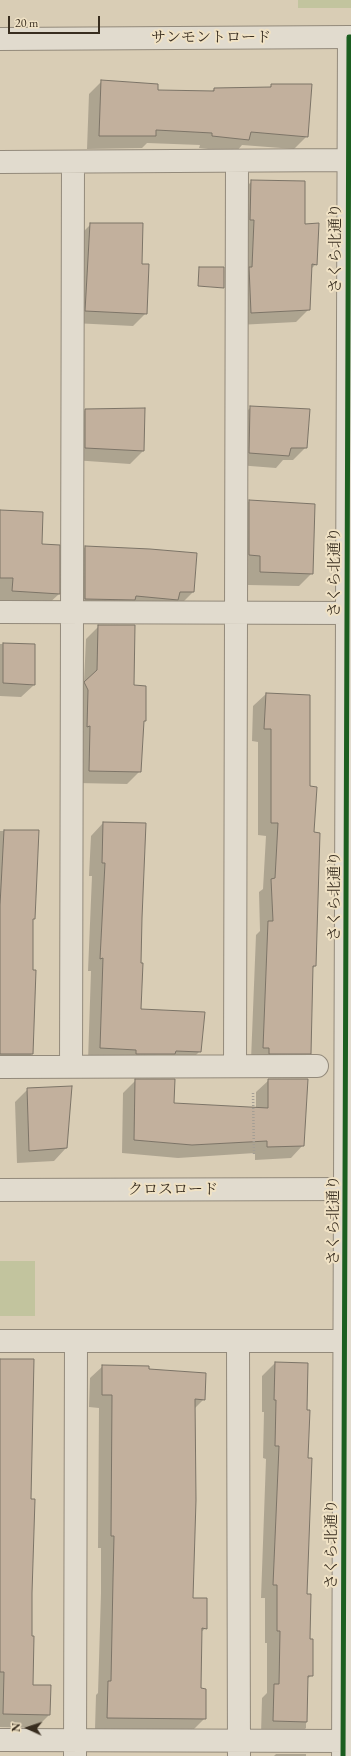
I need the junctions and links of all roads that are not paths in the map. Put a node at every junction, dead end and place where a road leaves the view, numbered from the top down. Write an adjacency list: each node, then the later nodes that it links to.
1 (350, 37): 2 (street, サンモントロード); 3 (street, さくら北通り)
2 (0, 39)
3 (350, 160): 4 (street); 10 (street, さくら北通り)
4 (237, 161): 6 (street); 9 (street)
5 (0, 162): 6 (street)
6 (73, 162): 8 (street)
7 (0, 612): 8 (street)
8 (72, 612): 9 (street); 14 (street)
9 (236, 612): 10 (street); 11 (street)
10 (349, 613): 15 (street, さくら北通り)
11 (244, 1066): 12 (street); 14 (street)
12 (317, 1066)
13 (0, 1067): 14 (street)
14 (71, 1067)
15 (349, 1189): 16 (street, クロスロード); 20 (street, さくら北通り)
16 (0, 1190)
17 (0, 1341): 18 (street)
18 (76, 1341): 19 (street); 23 (street)
19 (238, 1341): 20 (street); 24 (street)
20 (345, 1341): 22 (street, さくら北通り)
21 (0, 1740): 23 (street)
22 (346, 1746): 24 (street)
23 (75, 1748): 24 (street)
24 (239, 1748)

